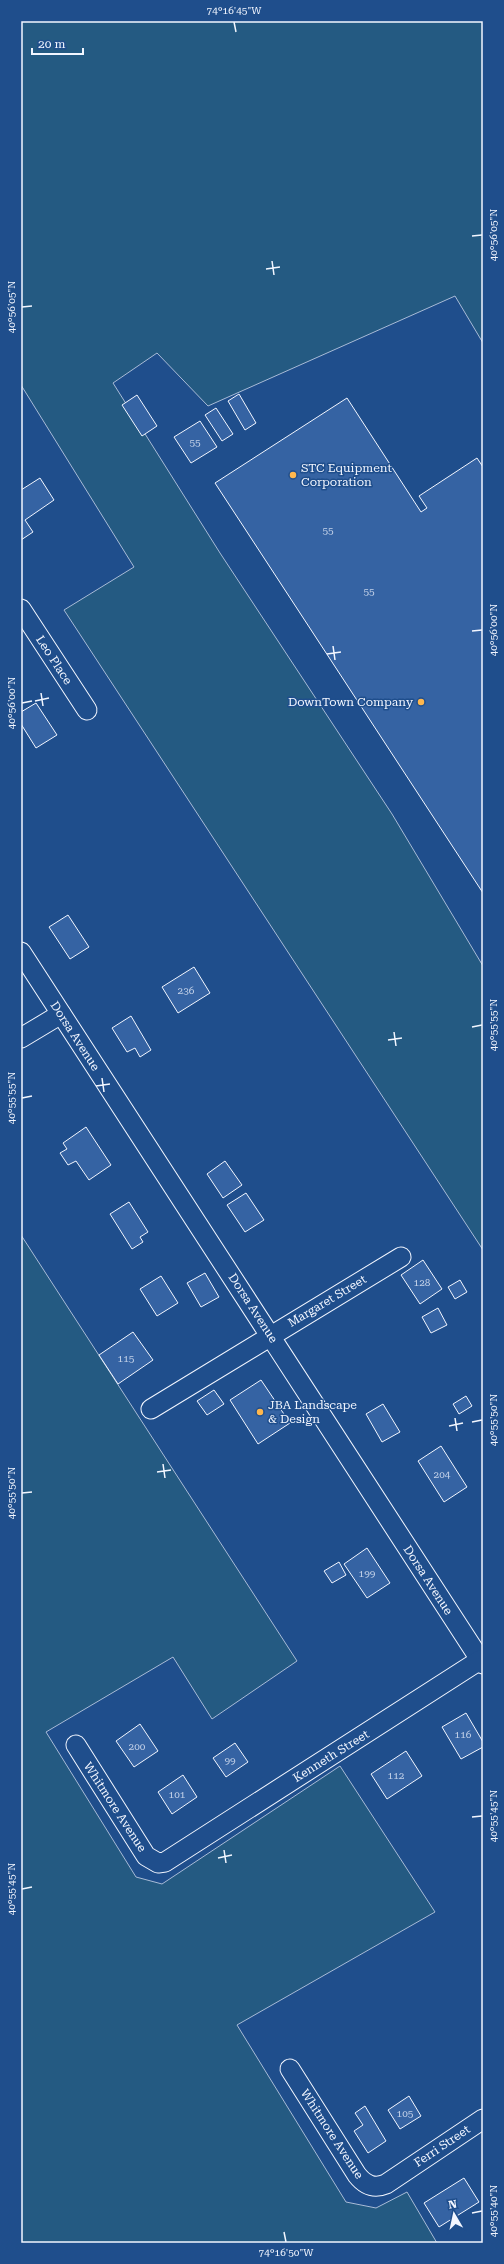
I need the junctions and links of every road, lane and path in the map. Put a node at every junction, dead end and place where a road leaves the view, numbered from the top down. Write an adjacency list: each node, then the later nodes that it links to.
1 (21, 609): 2 (street, Leo Place)
2 (87, 710)
3 (21, 952): 4 (street, Dorsa Avenue)
4 (61, 1014): 5 (street); 7 (street, Dorsa Avenue)
5 (21, 1038)
6 (401, 1257): 7 (street, Margaret Street)
7 (271, 1335): 8 (street, Margaret Street); 9 (street, Dorsa Avenue)
8 (151, 1409)
9 (482, 1662): 11 (street, Kenneth Street)
10 (76, 1745): 11 (street, Whitmore Avenue)
11 (181, 1853)
12 (290, 2069): 14 (street, Whitmore Avenue)
13 (483, 2119): 14 (street, Ferri Street)
14 (401, 2174)

